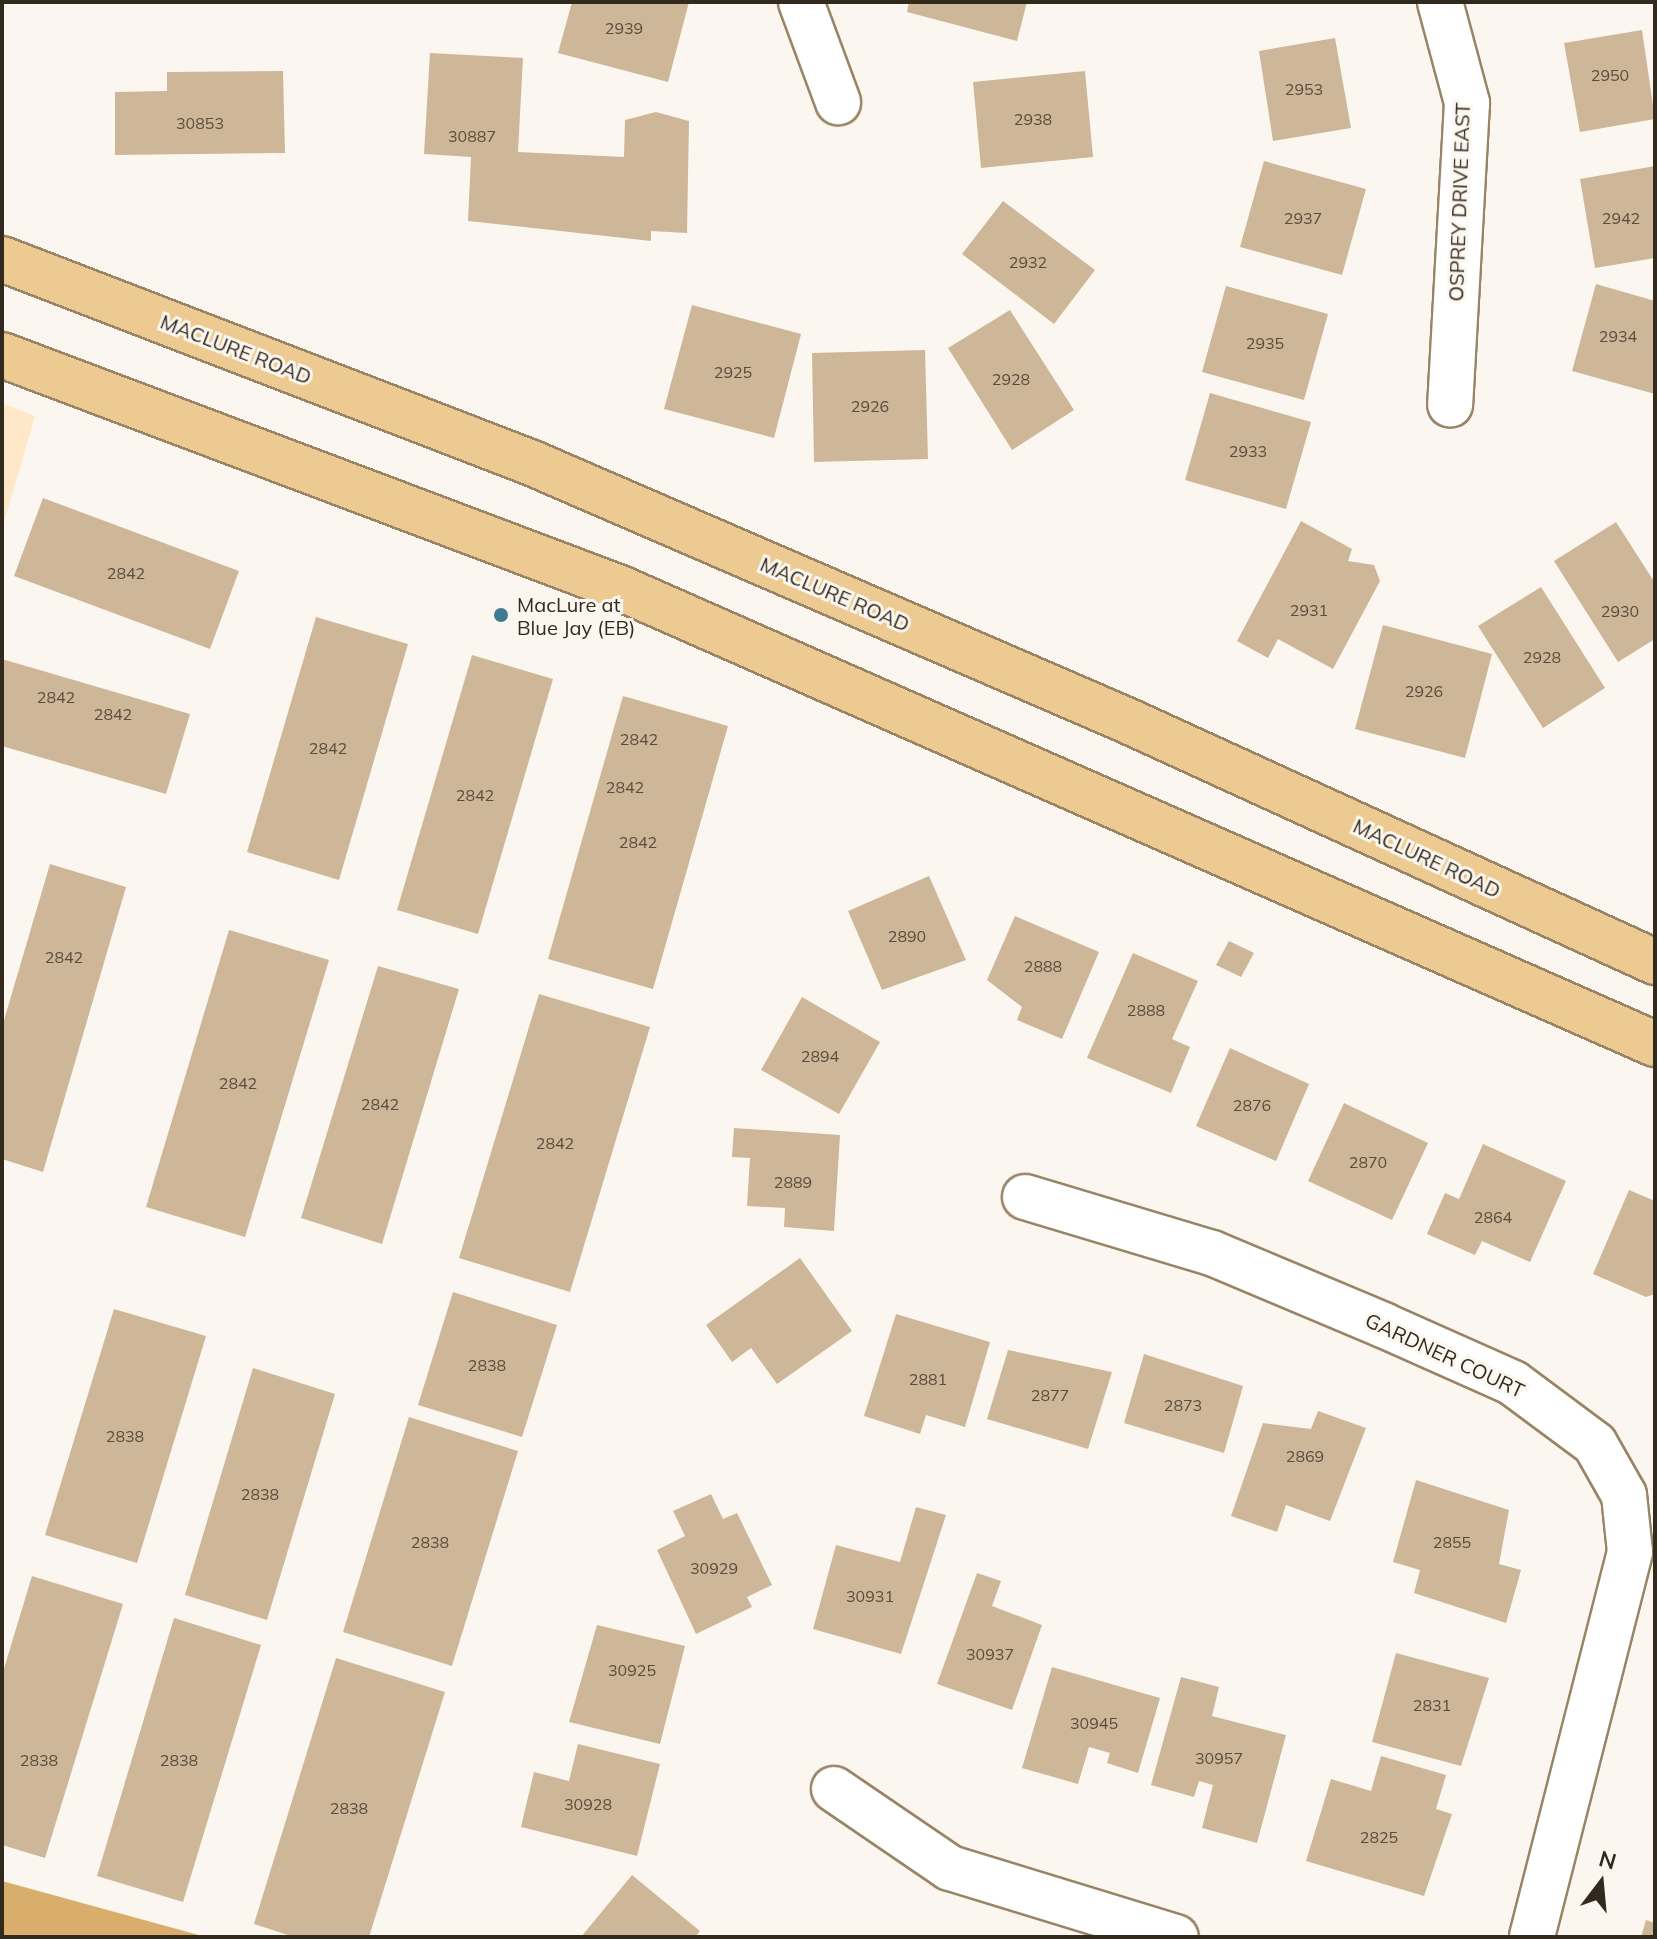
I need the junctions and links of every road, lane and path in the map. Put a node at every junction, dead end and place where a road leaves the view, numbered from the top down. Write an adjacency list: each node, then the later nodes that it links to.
1 (801, 2): 3 (street)
2 (1440, 2): 6 (street, OSPREY DRIVE EAST)
3 (838, 102)
4 (2, 259): 7 (main road, MACLURE ROAD)
5 (2, 355): 8 (main road)
6 (1450, 405)
7 (1655, 962)
8 (1655, 1044)
9 (1025, 1197): 12 (street, GARDNER COURT)
10 (834, 1789): 11 (street)
11 (1176, 1937)
12 (1532, 1937)

